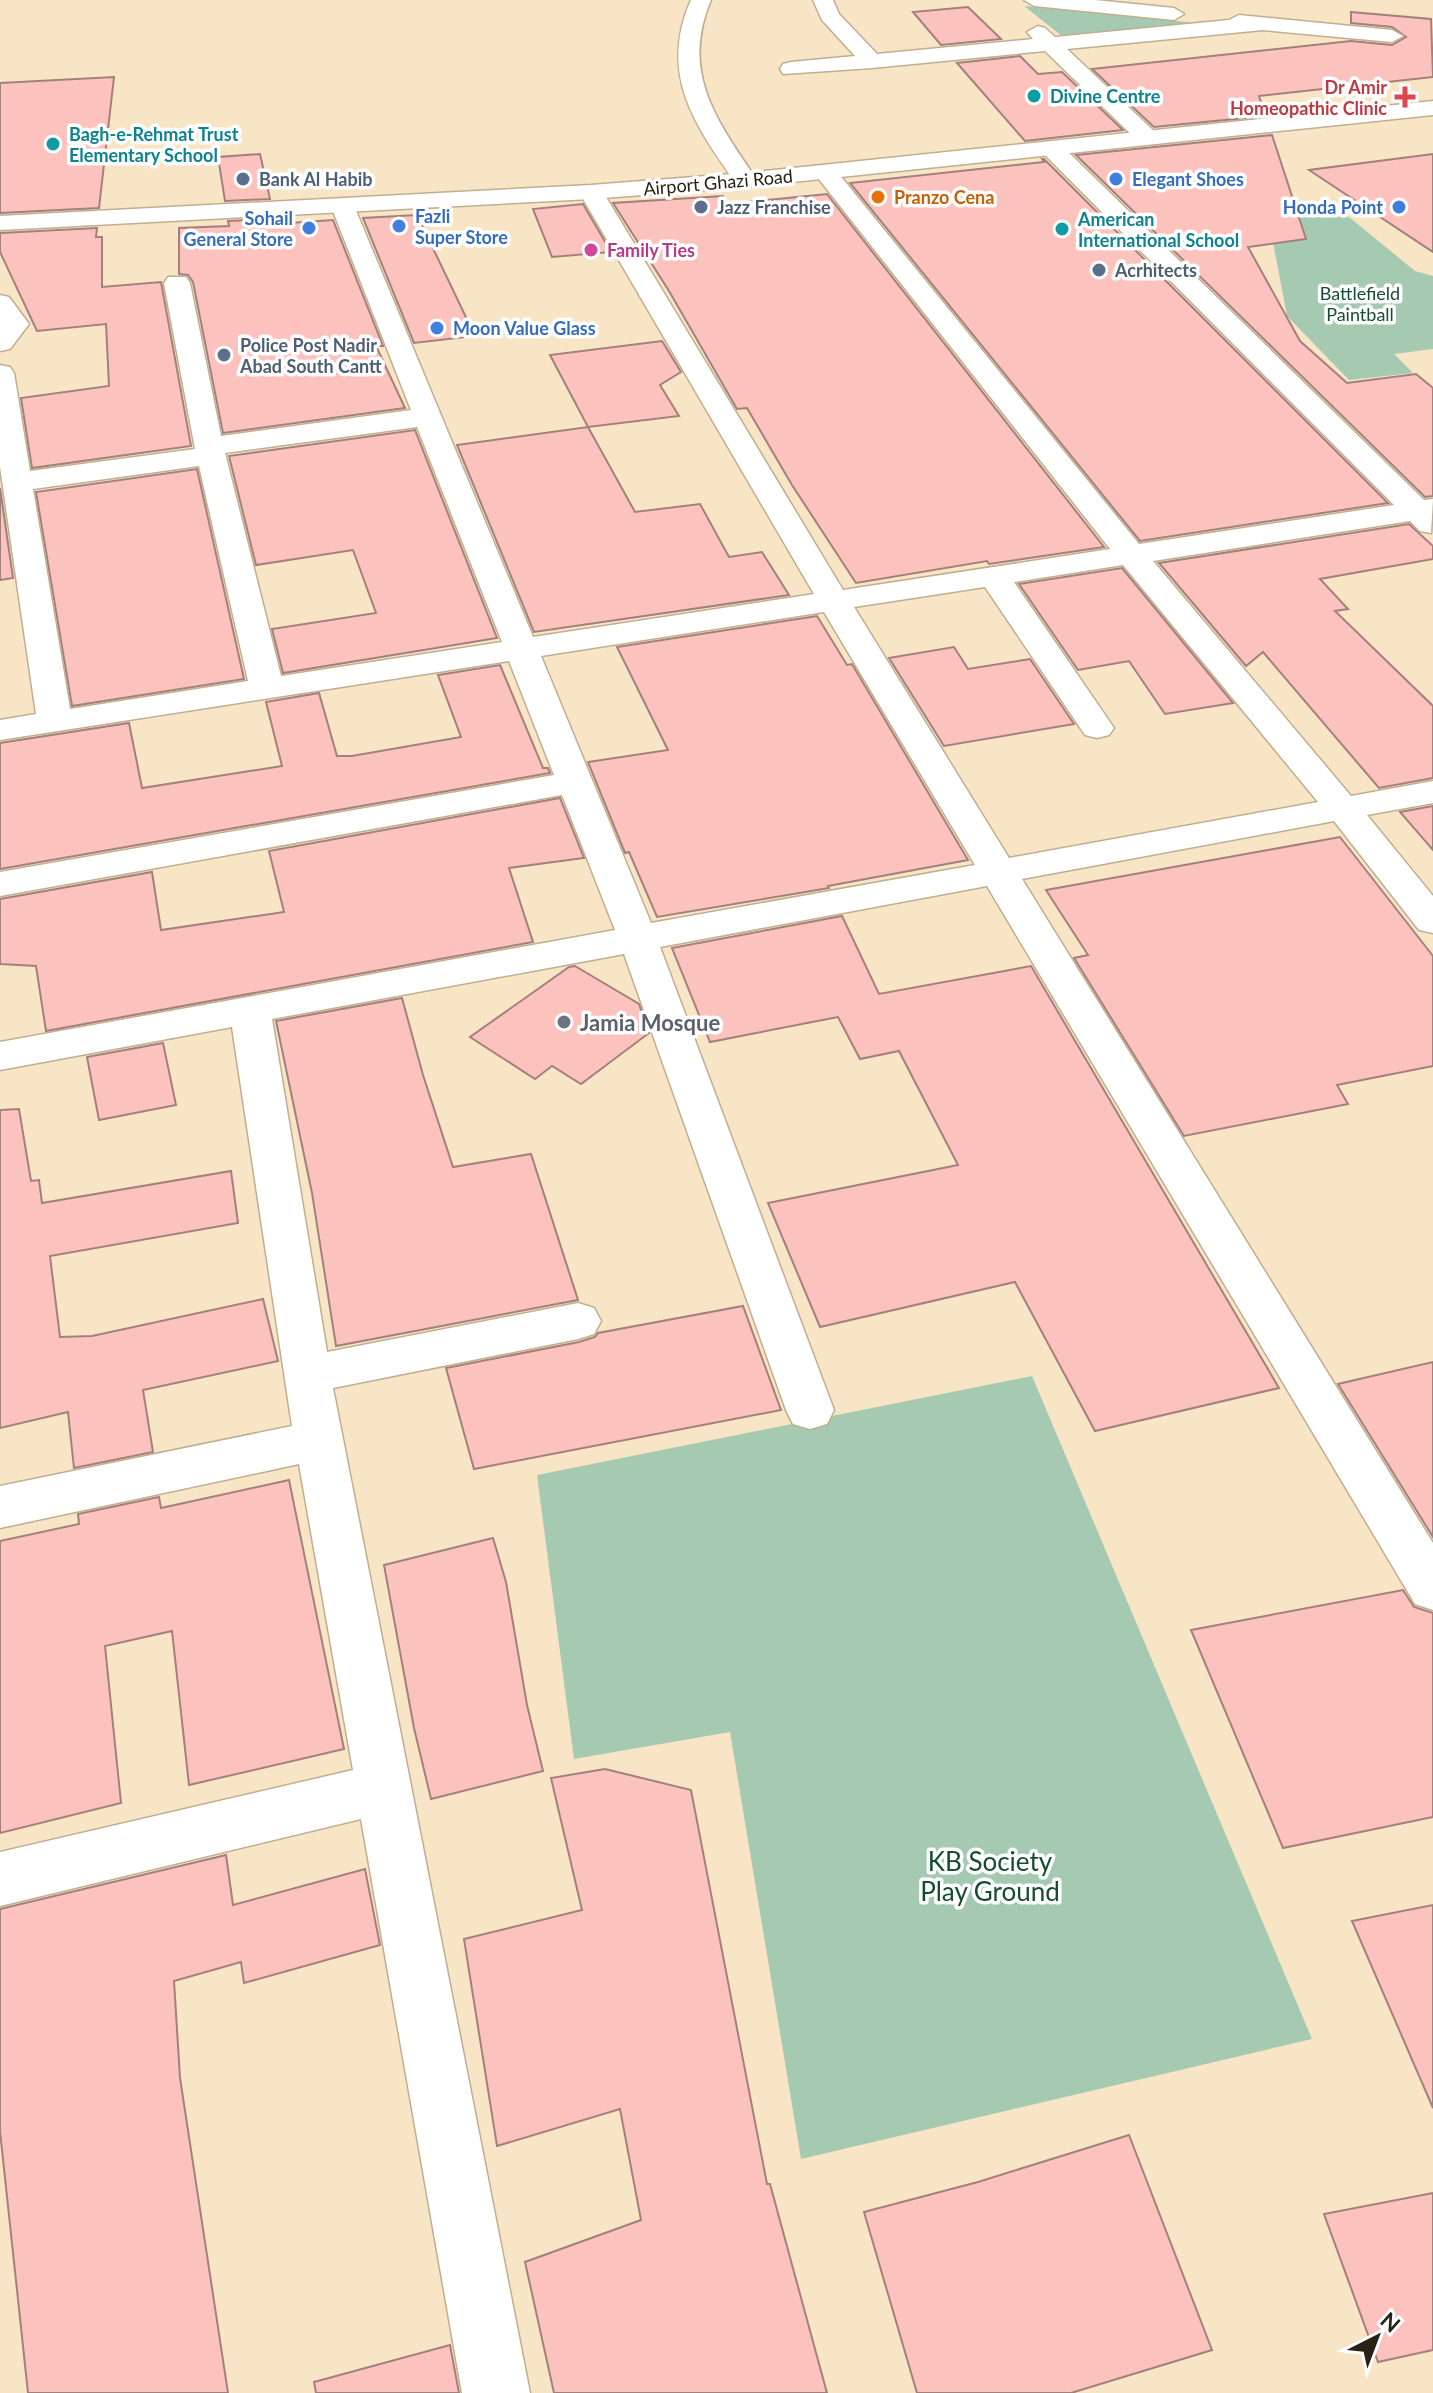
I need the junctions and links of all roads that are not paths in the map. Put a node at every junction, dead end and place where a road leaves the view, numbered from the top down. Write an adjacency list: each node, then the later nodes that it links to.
1 (688, 0): 6 (street)
2 (701, 0): 6 (street)
3 (823, 0): 9 (street)
4 (1024, 5): 5 (street); 8 (street)
5 (1266, 23): 7 (street); 8 (street)
6 (681, 32): 15 (street)
7 (1392, 36)
8 (1052, 46): 9 (street); 12 (street)
9 (872, 62): 10 (street)
10 (791, 69)
11 (1433, 108): 12 (street, Airport Ghazi Road)
12 (1149, 139): 13 (street, Airport Ghazi Road)
13 (1052, 149): 14 (street, Airport Ghazi Road); 27 (street)
14 (826, 173): 15 (street, Airport Ghazi Road); 28 (street)
15 (734, 180): 16 (street, Airport Ghazi Road)
16 (591, 192): 17 (street, Airport Ghazi Road); 32 (street)
17 (343, 206): 18 (street, Airport Ghazi Road); 23 (street)
18 (0, 223)
19 (177, 283): 25 (street)
20 (0, 303): 21 (street)
21 (0, 343)
22 (0, 373): 24 (street)
23 (426, 417): 25 (street); 33 (street)
24 (6, 439): 26 (street)
25 (210, 451): 26 (street); 34 (street)
26 (13, 497): 30 (street)
27 (1428, 515): 28 (street)
28 (1131, 555): 29 (street); 40 (street)
29 (994, 576): 32 (street); 36 (street)
30 (34, 586): 31 (street); 35 (street)
31 (0, 591)
32 (834, 601): 33 (street); 41 (street)
33 (519, 650): 34 (street); 38 (street)
34 (267, 689): 35 (street)
35 (55, 722): 37 (street)
36 (1097, 728)
37 (0, 730)
38 (575, 782): 42 (street); 44 (street)
39 (1433, 792): 40 (street)
40 (1343, 809): 41 (street); 43 (street)
41 (1000, 872): 44 (street); 52 (street)
42 (0, 884)
43 (1433, 921)
44 (637, 937): 45 (street); 49 (street)
45 (250, 1011): 46 (street); 48 (street)
46 (0, 1056)
47 (578, 1321): 48 (street)
48 (307, 1375): 50 (street)
49 (810, 1410)
50 (319, 1440): 51 (street); 53 (street)
51 (0, 1507)
52 (1433, 1588)
53 (384, 1788): 54 (street); 55 (street)
54 (0, 1879)
55 (496, 2393)

